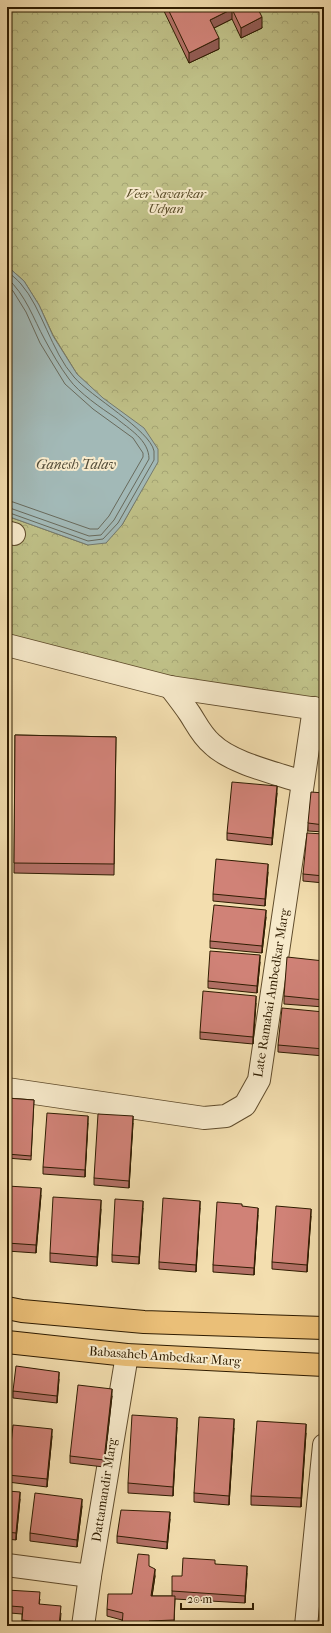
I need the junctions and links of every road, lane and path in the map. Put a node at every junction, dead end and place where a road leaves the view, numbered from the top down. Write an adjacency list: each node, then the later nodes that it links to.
1 (7, 645): 2 (street)
2 (170, 687): 3 (street); 4 (street)
3 (319, 709): 4 (street, Late Ramabai Ambedkar Marg)
4 (302, 782): 5 (street, Late Ramabai Ambedkar Marg)
5 (7, 1089)
6 (7, 1308): 7 (main road)
7 (324, 1328)
8 (7, 1342): 9 (main road, Babasaheb Ambedkar Marg)
9 (127, 1355): 10 (main road, Babasaheb Ambedkar Marg); 13 (street, Dattamandir Marg)
10 (324, 1365)
11 (324, 1445): 15 (street)
12 (7, 1565): 13 (street)
13 (90, 1576): 14 (street, Dattamandir Marg)
14 (83, 1626)
15 (306, 1626)

